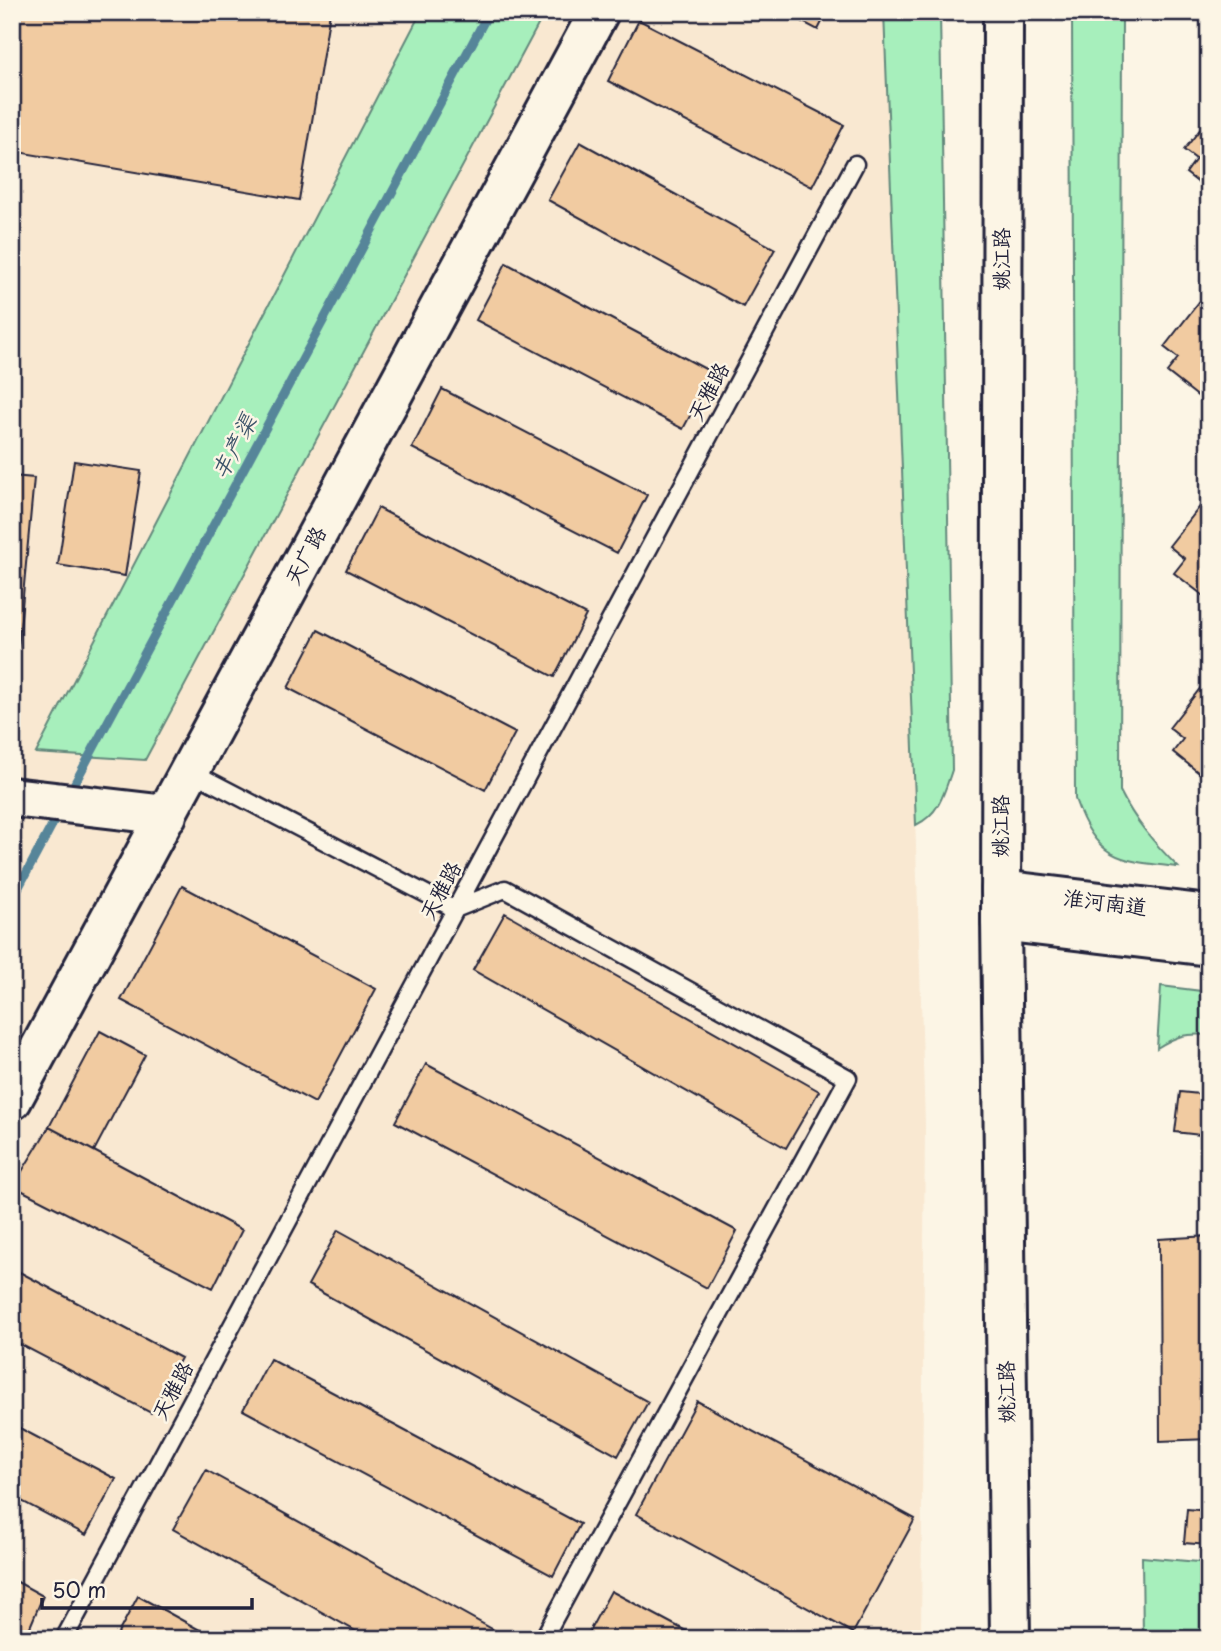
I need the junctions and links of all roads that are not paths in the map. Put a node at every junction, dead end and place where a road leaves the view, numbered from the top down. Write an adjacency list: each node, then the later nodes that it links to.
1 (599, 12): 4 (street, 天广路)
2 (1003, 12): 7 (street, 姚江路)
3 (855, 164): 8 (lane, 天雅路)
4 (190, 772): 6 (street, 天广路); 8 (lane)
5 (12, 797): 6 (street)
6 (167, 815): 11 (street, 天广路)
7 (1001, 906): 9 (street, 淮河南道); 10 (street, 淮河南道); 14 (street, 姚江路)
8 (456, 909): 12 (lane, 天雅路); 13 (lane)
9 (1209, 915)
10 (1209, 946)
11 (12, 1100)
12 (64, 1639)
13 (543, 1639)
14 (1010, 1639)

